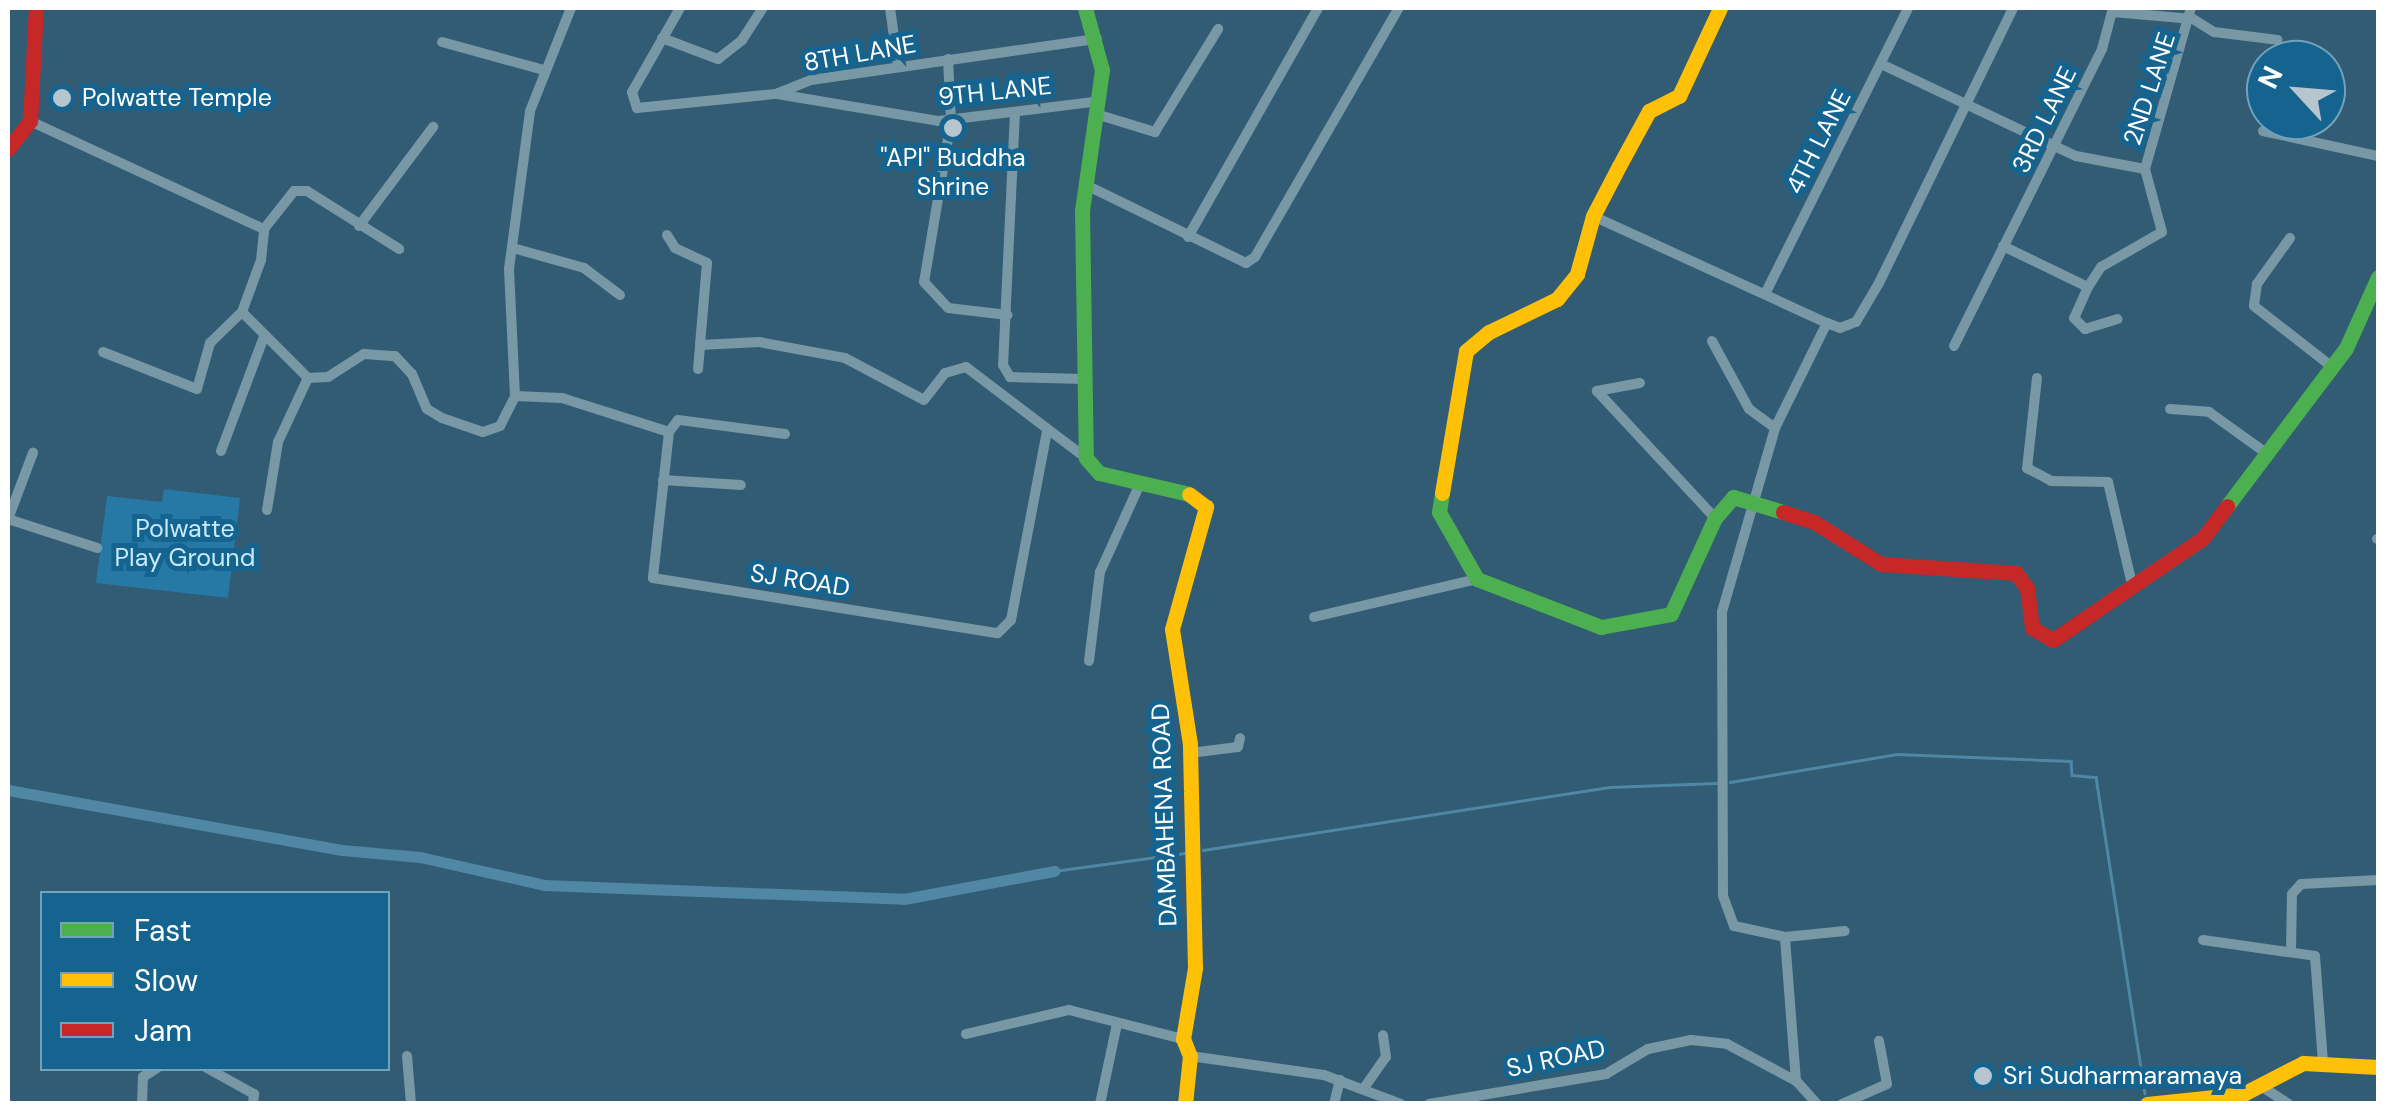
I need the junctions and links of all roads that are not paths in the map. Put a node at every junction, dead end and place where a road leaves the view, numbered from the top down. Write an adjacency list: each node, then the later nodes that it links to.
1 (36, 8): 27 (street)
2 (571, 8): 22 (street)
3 (680, 8): 15 (street)
4 (764, 8): 15 (street)
5 (890, 8): 21 (street)
6 (1084, 8): 16 (street)
7 (1318, 8): 40 (street)
8 (1398, 8): 40 (street)
9 (1720, 8): 36 (street)
10 (1908, 8): 20 (street, 4TH LANE)
11 (2012, 8): 24 (street)
12 (2113, 10): 13 (street); 31 (street, 3RD LANE)
13 (2192, 13): 17 (street); 34 (street, 2ND LANE)
14 (1218, 29): 25 (street)
15 (662, 38): 23 (street, 8TH LANE)
16 (1098, 39): 19 (street, 8TH LANE); 25 (street)
17 (2278, 40)
18 (442, 42): 22 (street)
19 (948, 59): 21 (street, 8TH LANE); 28 (street)
20 (1881, 64): 24 (street); 47 (street, 4TH LANE)
21 (898, 66): 23 (street, 8TH LANE)
22 (544, 70): 43 (street)
23 (776, 94): 28 (street, 9TH LANE)
24 (1968, 105): 31 (street); 52 (street)
25 (1098, 108): 26 (street, 9TH LANE); 35 (street)
26 (1015, 112): 28 (street, 9TH LANE); 50 (street)
27 (30, 121): 32 (street); 38 (street)
28 (951, 121): 50 (street)
29 (432, 127): 37 (street)
30 (2305, 140): 33 (street)
31 (2055, 147): 34 (street); 42 (street, 3RD LANE)
32 (8, 149)
33 (2378, 156)
34 (2145, 169): 46 (street, 2ND LANE)
35 (1086, 185): 40 (street); 61 (street)
36 (1593, 216): 47 (street); 82 (street)
37 (358, 226): 38 (street); 44 (street)
38 (264, 228): 49 (street)
39 (667, 236): 55 (street)
40 (1188, 237)
41 (2290, 238): 58 (street)
42 (2003, 246): 46 (street); 56 (street, 3RD LANE)
43 (513, 248): 48 (street); 64 (street)
44 (399, 249)
45 (2378, 277): 58 (street)
46 (2088, 287): 51 (street)
47 (1765, 294): 52 (street)
48 (620, 295)
49 (242, 312): 53 (street); 57 (street)
50 (1008, 315): 61 (street)
51 (2117, 319)
52 (1827, 323): 66 (street)
53 (263, 339): 60 (street); 70 (street)
54 (1712, 342): 66 (street)
55 (700, 345): 59 (street); 67 (street)
56 (1954, 346)
57 (103, 352)
58 (2331, 366): 72 (street)
59 (698, 370)
60 (308, 378): 64 (street); 78 (street)
61 (1084, 378): 73 (street)
62 (2036, 378): 83 (street)
63 (1640, 383): 79 (street)
64 (515, 396): 68 (street)
65 (2170, 410): 72 (street)
66 (1775, 428): 77 (street)
67 (1048, 430): 73 (street); 74 (street, SJ ROAD)
68 (669, 432): 69 (street); 74 (street, SJ ROAD)
69 (785, 434)
70 (221, 451)
71 (33, 452): 80 (street)
72 (2266, 453): 83 (street)
73 (1086, 458): 75 (street)
74 (664, 480): 76 (street)
75 (1140, 484): 85 (street); 87 (street, DAMBAHENA ROAD)
76 (741, 485)
77 (1757, 503): 79 (street); 83 (street); 90 (street)
78 (267, 510)
79 (1715, 518): 82 (street)
80 (8, 519): 81 (street)
81 (97, 548)
82 (1477, 579): 84 (street)
83 (2132, 584)
84 (1314, 617)
85 (1089, 661)
86 (1240, 738): 87 (street)
87 (1190, 753): 96 (street, DAMBAHENA ROAD)
88 (2378, 880): 92 (street)
89 (1845, 931): 90 (street)
90 (1785, 937): 105 (street)
91 (2202, 940): 92 (street)
92 (2291, 950): 100 (street)
93 (1117, 1024): 94 (street); 96 (street); 111 (street)
94 (966, 1034)
95 (1383, 1036): 107 (street)
96 (1184, 1039): 99 (street, DAMBAHENA ROAD)
97 (1879, 1040): 117 (street)
98 (407, 1056): 110 (street)
99 (1190, 1056): 104 (street); 112 (street, DAMBAHENA ROAD)
100 (2323, 1063): 101 (street); 106 (street)
101 (2378, 1067)
102 (152, 1071): 108 (street)
103 (213, 1071): 109 (street)
104 (1340, 1080): 107 (street); 113 (street)
105 (1796, 1081): 115 (street, SJ ROAD); 116 (street, SJ ROAD)
106 (2261, 1086): 118 (street); 119 (street)
107 (1364, 1088): 114 (street)
108 (142, 1104)
109 (253, 1104)
110 (411, 1104)
111 (1100, 1104)
112 (1186, 1104)
113 (1334, 1104)
114 (1401, 1104)
115 (1429, 1104)
116 (1817, 1104)
117 (1842, 1104)
118 (2147, 1104)
119 (2289, 1104)

